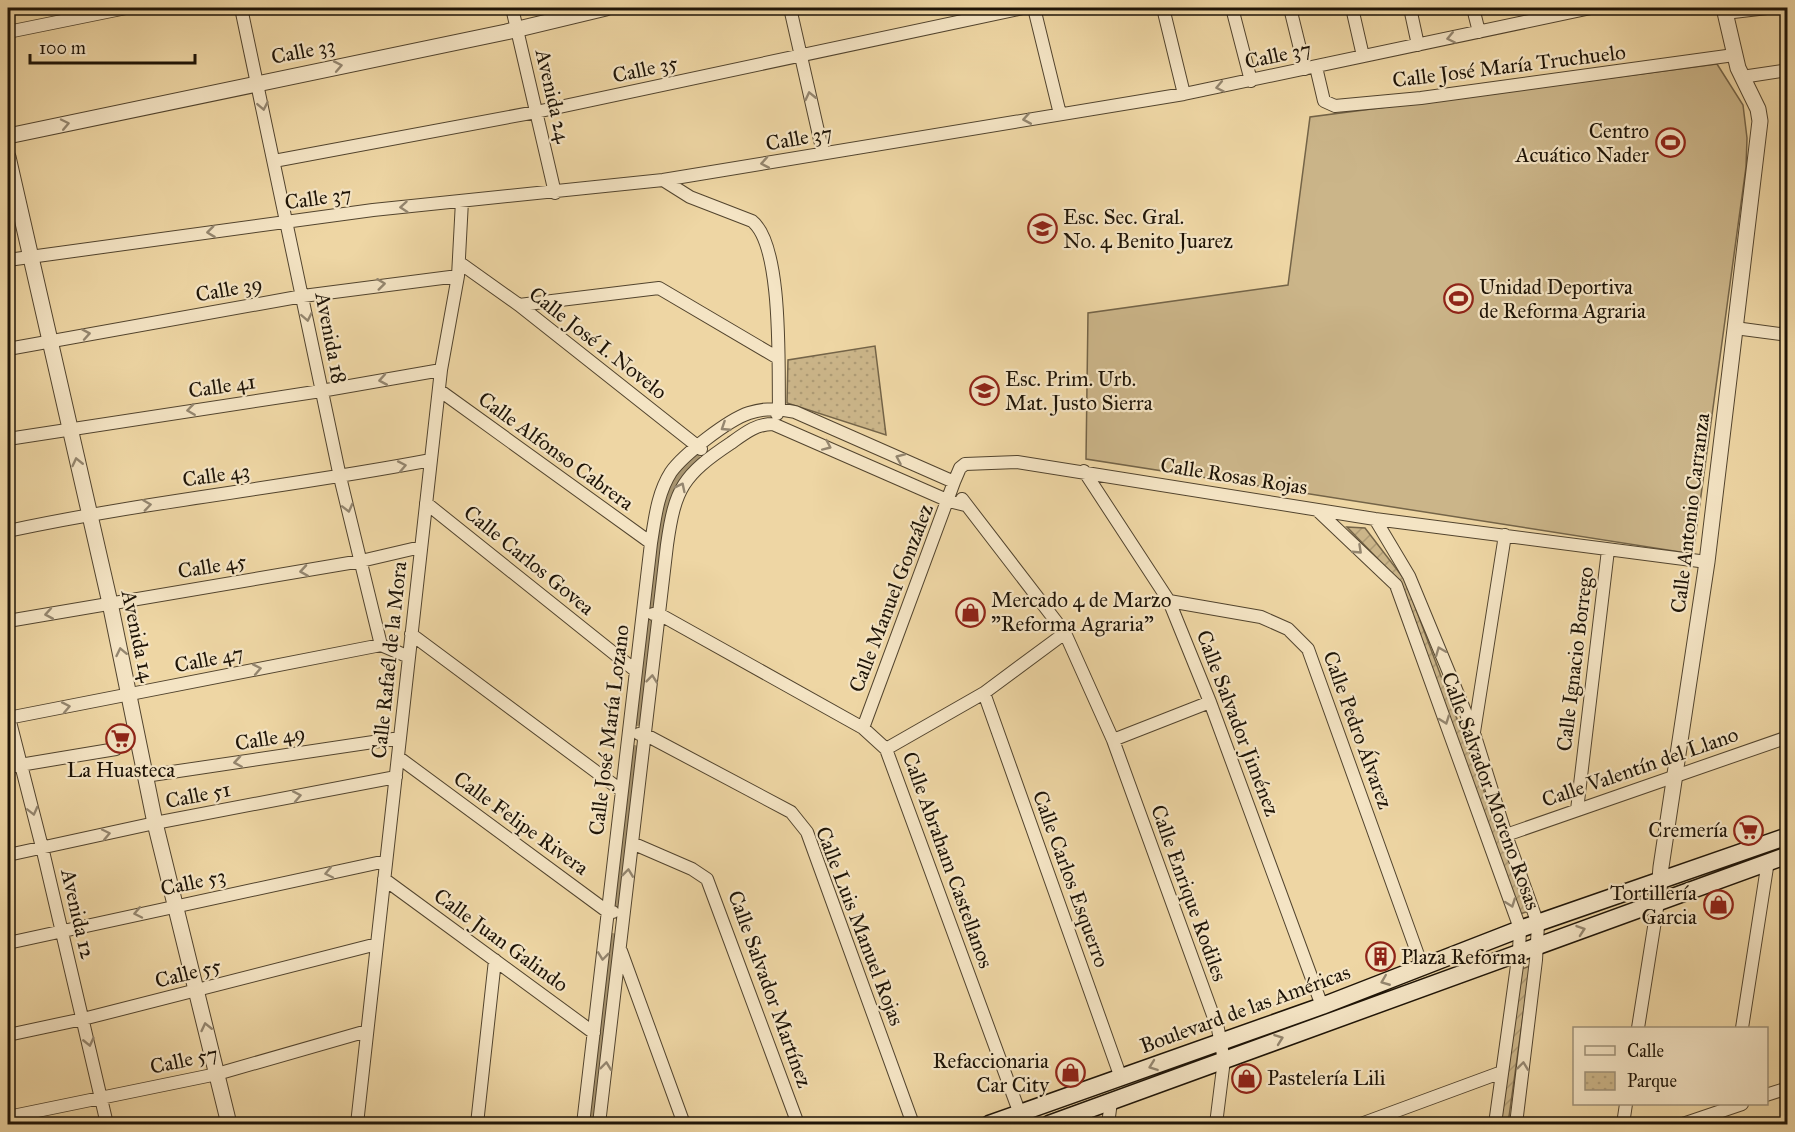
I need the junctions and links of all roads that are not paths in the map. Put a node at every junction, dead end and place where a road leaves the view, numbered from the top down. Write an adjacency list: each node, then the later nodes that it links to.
1 (126, 8): 19 (street)
2 (241, 8): 29 (street, Avenida 18)
3 (512, 8): 18 (street, Avenida 24)
4 (606, 8): 18 (street, Calle 33)
5 (790, 8): 23 (street)
6 (1023, 8): 23 (street, Calle 35)
7 (1034, 8): 32 (street)
8 (1163, 8): 30 (street)
9 (1232, 8): 28 (street)
10 (1290, 8): 25 (street)
11 (1352, 8): 24 (street)
12 (1410, 8): 21 (street)
13 (1473, 8): 20 (street)
14 (1591, 8): 17 (street, Calle 37)
15 (1767, 8): 16 (street)
16 (1725, 10): 22 (street, Calle Antonio Carranza)
17 (1537, 13): 20 (street, Calle 37)
18 (517, 27): 29 (street, Calle 33, one-way to 18); 31 (street, Avenida 24)
19 (8, 32)
20 (1479, 32): 21 (street, Calle 37, one-way to 21)
21 (1418, 45): 24 (street, Calle 37)
22 (1734, 55): 25 (street, Calle José María Truchuelo); 27 (street, Calle Antonio Carranza)
23 (801, 56): 31 (street, Calle 35); 34 (street, one-way to 23)
24 (1363, 56): 25 (street, Calle 37)
25 (1311, 68): 28 (street, Calle 37)
26 (1788, 70): 27 (street)
27 (1742, 77): 46 (street, Calle Antonio Carranza)
28 (1251, 81): 30 (street, Calle 37, one-way to 30)
29 (259, 82): 33 (street, Calle 33, one-way to 29); 36 (street, Avenida 18, one-way to 36)
30 (1184, 94): 32 (street, Calle 37)
31 (536, 112): 36 (street, Calle 35); 38 (street, Avenida 24)
32 (1060, 114): 34 (street, Calle 37, one-way to 34)
33 (8, 136)
34 (823, 153): 37 (street, Calle 37, one-way to 37)
35 (8, 157): 41 (street, Avenida 14)
36 (274, 161): 40 (street, Avenida 18)
37 (663, 180): 38 (street, Calle 37); 50 (street)
38 (555, 193): 39 (street, Calle 37)
39 (462, 201): 40 (street, Calle 37, one-way to 40); 43 (street, Calle Rafaél de la Mora)
40 (286, 222): 41 (street, Calle 37, one-way to 41); 44 (street, Avenida 18)
41 (30, 255): 42 (street, Calle 37); 48 (street, Avenida 14)
42 (8, 260)
43 (459, 270): 44 (street, Calle 39, one-way to 43); 45 (street, Calle José I. Novelo); 51 (street, Calle Rafaél de la Mora)
44 (303, 296): 48 (street, Calle 39, one-way to 44); 53 (street, Avenida 18, one-way to 53)
45 (519, 305): 50 (street); 58 (street, Calle José I. Novelo)
46 (1735, 328): 47 (street); 76 (street, Calle Antonio Carranza)
47 (1788, 335)
48 (49, 341): 49 (street, Calle 39); 56 (street, Avenida 14)
49 (8, 349)
50 (778, 358): 54 (street)
51 (441, 370): 52 (street, Calle Rafaél de la Mora); 53 (street, Calle 41, one-way to 53)
52 (439, 390): 60 (street, Calle Rafaél de la Mora); 72 (street, Calle Alfonso Cabrera)
53 (321, 391): 56 (street, Calle 41, one-way to 56); 62 (street, Avenida 18)
54 (779, 408): 55 (street); 58 (street, Calle José María Lozano, one-way to 58); 63 (street, one-way to 54)
55 (773, 424): 59 (street, Calle José María Lozano); 64 (street, one-way to 64)
56 (70, 428): 57 (street, Calle 41); 68 (street, Avenida 14, one-way to 56)
57 (8, 439)
58 (696, 446): 59 (street, Calle José I. Novelo); 72 (street, Calle José María Lozano)
59 (710, 456): 79 (street, Calle José María Lozano, one-way to 59)
60 (431, 460): 62 (street, Calle 43, one-way to 60); 65 (street, Calle Rafaél de la Mora)
61 (1084, 471): 63 (street, Calle Rosas Rojas); 67 (street, Calle Rosas Rojas); 77 (street, Calle Salvador Jiménez)
62 (340, 477): 68 (street, Calle 43, one-way to 62); 75 (street, Avenida 18, one-way to 75)
63 (954, 482): 64 (street, Calle Manuel González); 66 (street, Calle Enrique Rodiles)
64 (949, 501): 66 (street); 90 (street, Calle Manuel González)
65 (426, 503): 73 (street, Calle Rafaél de la Mora); 85 (street, Calle Carlos Govea)
66 (965, 505): 81 (street, Calle Enrique Rodiles)
67 (1316, 509): 69 (street, Calle Rosas Rojas); 124 (street, Calle Salvador Moreno Rosas, one-way to 124)
68 (89, 513): 70 (street, Calle 43); 78 (street, Avenida 14)
69 (1375, 519): 71 (street, Calle Rosas Rojas); 91 (street, Calle Salvador Moreno Rosas, one-way to 69)
70 (8, 531)
71 (1505, 534): 74 (street, Calle Rosas Rojas); 91 (street)
72 (651, 543): 79 (street, Calle José María Lozano)
73 (421, 547): 75 (street, Calle 45); 82 (street, Calle Rafaél de la Mora)
74 (1608, 550): 76 (street, Calle Rosas Rojas); 106 (street, Calle Ignacio Borrego)
75 (361, 561): 78 (street, Calle 45, one-way to 78); 83 (street, Avenida 18)
76 (1707, 562): 102 (street, Calle Antonio Carranza)
77 (1169, 601): 88 (street, Calle Salvador Jiménez); 131 (street, Calle Pedro Álvarez)
78 (110, 603): 80 (street, Calle 45, one-way to 80); 87 (street, Avenida 14, one-way to 78)
79 (651, 614): 85 (street, Calle José María Lozano); 90 (street, Calle Abraham Castellanos); 93 (street, Calle José María Lozano, one-way to 79)
80 (8, 621)
81 (1065, 633): 86 (street); 96 (street, Calle Enrique Rodiles)
82 (411, 634): 84 (street, Calle Rafaél de la Mora); 105 (street)
83 (381, 645): 84 (street); 87 (street, Calle 47, one-way to 83)
84 (409, 657): 95 (street, Calle Rafaél de la Mora)
85 (636, 671): 92 (street, Calle José María Lozano)
86 (984, 693): 98 (street); 144 (street, Calle Carlos Esquerro)
87 (129, 694): 89 (street, Calle 47, one-way to 87); 103 (street, Avenida 14)
88 (1210, 702): 96 (street); 133 (street, Calle Salvador Jiménez)
89 (8, 716): 100 (street, Avenida 12)
90 (863, 728): 98 (street, Calle Abraham Castellanos)
91 (1474, 733): 108 (street, Calle Salvador Moreno Rosas)
92 (629, 734): 93 (street, Calle Luis Manuel Rojas); 105 (street, Calle José María Lozano)
93 (646, 735): 110 (street, Calle José María Lozano); 161 (street, Calle Luis Manuel Rojas)
94 (1788, 737): 102 (street, Calle Valentín del Llano)
95 (400, 738): 99 (street, Calle Rafaél de la Mora); 103 (street, Calle 49, one-way to 103)
96 (1113, 740): 140 (street, Calle Enrique Rodiles)
97 (116, 749): 100 (street)
98 (886, 749): 151 (street, Calle Abraham Castellanos)
99 (398, 757): 104 (street, Calle Rafaél de la Mora); 120 (street, Calle Felipe Rivera)
100 (21, 765): 101 (street); 111 (street, Avenida 12, one-way to 111)
101 (8, 767)
102 (1674, 775): 106 (street, Calle Valentín del Llano); 117 (street, Calle Antonio Carranza)
103 (145, 776): 107 (street, Avenida 14)
104 (396, 777): 107 (street, Calle 51, one-way to 104); 114 (street, Calle Rafaél de la Mora)
105 (622, 790): 120 (street, Calle José María Lozano)
106 (1577, 810): 108 (street, Calle Valentín del Llano)
107 (155, 823): 111 (street, Calle 51, one-way to 107); 119 (street, Avenida 14)
108 (1506, 835): 122 (street, Calle Salvador Moreno Rosas)
109 (1788, 836): 117 (main road, Boulevard de las Américas)
110 (632, 843): 121 (street, Calle José María Lozano, one-way to 110); 160 (street, Calle Salvador Martínez)
111 (42, 847): 112 (street, Calle 51); 123 (street, Avenida 12)
112 (8, 855)
113 (1788, 855): 115 (main road, Boulevard de las Américas)
114 (386, 861): 116 (street, Calle Rafaél de la Mora); 119 (street, Calle 53, one-way to 119)
115 (1768, 861): 118 (main road, Boulevard de las Américas); 136 (street)
116 (384, 879): 126 (street, Calle Rafaél de la Mora); 130 (street, Calle Juan Galindo)
117 (1659, 882): 118 (street, Calle Antonio Carranza); 122 (main road, Boulevard de las Américas)
118 (1658, 902): 127 (main road, Boulevard de las Américas, one-way to 118); 135 (street, Calle Antonio Carranza)
119 (176, 905): 123 (street, Calle 53, one-way to 123); 132 (street, Avenida 14)
120 (608, 912): 121 (street, Calle Felipe Rivera); 138 (street, Calle José María Lozano, one-way to 138)
121 (623, 914): 128 (street, Calle José María Lozano)
122 (1538, 924): 124 (main road, Boulevard de las Américas); 127 (street, Calle Salvador Moreno Rosas)
123 (61, 930): 125 (street, Calle 53); 134 (street, Avenida 12)
124 (1520, 930): 129 (street, Calle Salvador Moreno Rosas); 131 (main road, Boulevard de las Américas)
125 (8, 943)
126 (377, 944): 132 (street, Calle 55); 137 (street, Calle Rafaél de la Mora)
127 (1537, 945): 129 (main road, Boulevard de las Américas); 168 (street, Calle Salvador Moreno Rosas, one-way to 127)
128 (620, 949): 158 (street, Calle José María Lozano, one-way to 128); 159 (street)
129 (1519, 951): 141 (main road, Boulevard de las Américas, one-way to 129); 142 (street, Calle Salvador Moreno Rosas)
130 (495, 960): 138 (street, Calle Juan Galindo); 156 (street)
131 (1422, 966): 133 (main road, Boulevard de las Américas, one-way to 133)
132 (198, 991): 134 (street, Calle 55); 143 (street, Avenida 14, one-way to 132)
133 (1322, 1006): 140 (main road, Boulevard de las Américas)
134 (83, 1019): 139 (street, Calle 55); 147 (street, Avenida 12, one-way to 147)
135 (1638, 1027)
136 (1742, 1027)
137 (367, 1031): 143 (street, Calle 57); 155 (street, Calle Rafaél de la Mora)
138 (594, 1033): 157 (street, Calle José María Lozano)
139 (8, 1035)
140 (1222, 1042): 141 (street, Calle Enrique Rodiles); 144 (main road, Boulevard de las Américas, one-way to 144)
141 (1224, 1060): 148 (main road, Boulevard de las Américas); 165 (street, Calle Enrique Rodiles)
142 (1502, 1072): 166 (street); 167 (street, Calle Salvador Moreno Rosas)
143 (217, 1074): 147 (street, Calle 57); 154 (street, Avenida 14)
144 (1121, 1078): 151 (main road, Boulevard de las Américas)
145 (1788, 1088): 146 (street)
146 (1768, 1095)
147 (102, 1097): 152 (street, Calle 57); 153 (street, Avenida 12)
148 (1111, 1102): 163 (main road, Boulevard de las Américas); 164 (street)
149 (1626, 1105): 169 (street)
150 (1736, 1105): 170 (street)
151 (1020, 1114): 162 (main road, Boulevard de las Américas)
152 (8, 1117)
153 (107, 1125)
154 (229, 1125)
155 (357, 1125)
156 (477, 1125)
157 (583, 1125)
158 (599, 1125)
159 (684, 1125)
160 (798, 1125)
161 (914, 1125)
162 (989, 1125)
163 (1049, 1125)
164 (1108, 1125)
165 (1216, 1125)
166 (1361, 1125)
167 (1495, 1125)
168 (1516, 1125)
169 (1623, 1125)
170 (1683, 1125)

